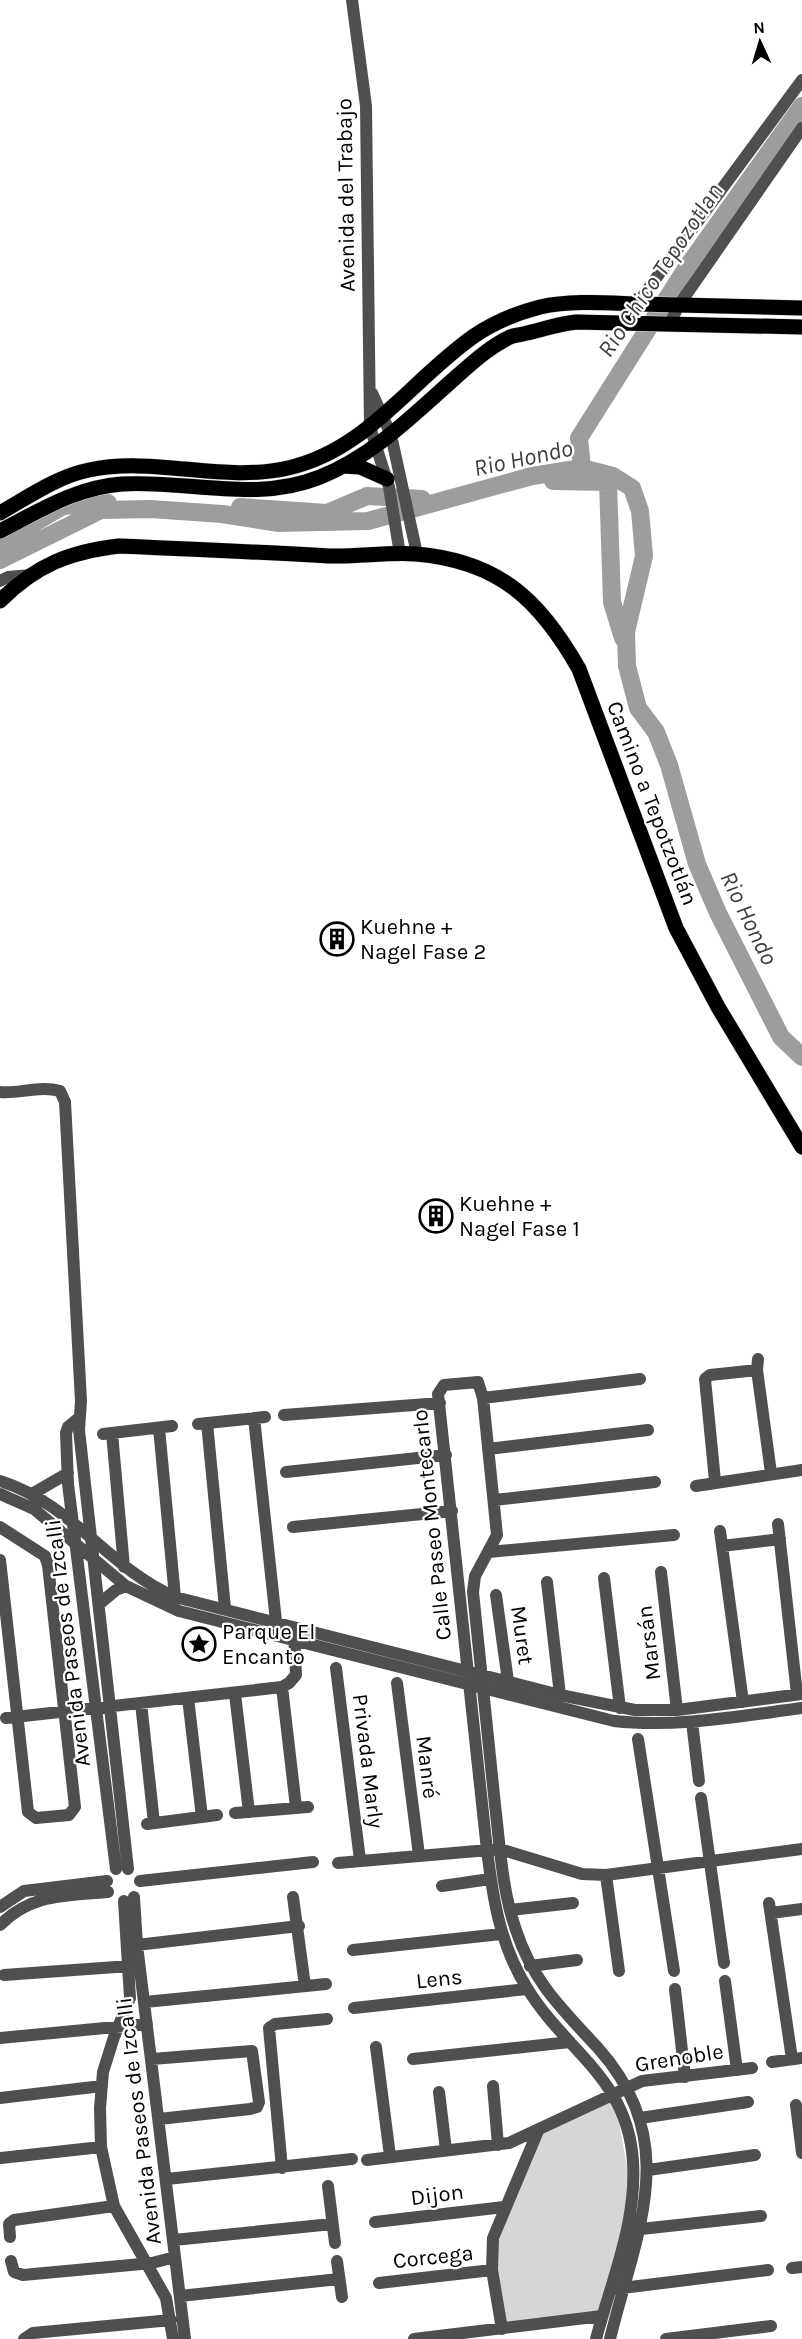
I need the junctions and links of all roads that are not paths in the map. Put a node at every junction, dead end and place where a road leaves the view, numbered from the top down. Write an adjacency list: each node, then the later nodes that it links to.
1 (352, 0): 10 (street, Avenida del Trabajo)
2 (802, 80): 4 (street)
3 (802, 128): 5 (street)
4 (641, 304): 5 (main road); 7 (street); 11 (main road)
5 (676, 305): 6 (main road); 8 (street)
6 (802, 308)
7 (628, 323): 8 (main road); 13 (main road)
8 (667, 323): 9 (main road)
9 (802, 327)
10 (370, 390): 11 (street, Avenida del Trabajo); 12 (street, Avenida del Trabajo)
11 (382, 416): 12 (main road); 13 (street, Avenida del Trabajo)
12 (370, 427): 14 (street, Avenida del Trabajo); 17 (main road)
13 (391, 435): 14 (main road); 16 (street, Avenida del Trabajo)
14 (376, 446): 15 (main road); 16 (street, Avenida del Trabajo)
15 (344, 466): 16 (main road); 18 (main road)
16 (392, 484): 19 (street, Avenida del Trabajo); 20 (street, Avenida del Trabajo)
17 (0, 513)
18 (0, 531)
19 (400, 554): 20 (main road, Camino a Tepotzotlán); 21 (main road, Camino a Tepotzotlán)
20 (417, 554): 25 (main road, Camino a Tepotzotlán)
21 (31, 575): 22 (street); 23 (main road, Camino a Tepotzotlán)
22 (0, 581)
23 (0, 601)
24 (0, 1092): 30 (street, Avenida Paseos de Izcalli)
25 (802, 1147)
26 (640, 1379): 27 (street)
27 (483, 1398): 28 (street, Calle Paseo Montecarlo); 32 (street, Calle Paseo Montecarlo)
28 (440, 1403): 29 (street); 33 (street, Calle Paseo Montecarlo)
29 (284, 1415)
30 (79, 1418): 37 (street, Avenida Paseos de Izcalli); 53 (street, Avenida Paseos de Izcalli)
31 (648, 1430): 32 (street)
32 (488, 1449): 44 (street, Calle Paseo Montecarlo)
33 (446, 1455): 35 (street); 46 (street, Calle Paseo Montecarlo)
34 (802, 1470): 36 (street)
35 (286, 1472)
36 (771, 1473): 38 (street); 38 (street)
37 (68, 1478): 43 (street); 45 (street, Avenida Paseos de Izcalli); 47 (street, Avenida Paseos de Izcalli)
38 (715, 1481): 41 (street)
39 (0, 1482): 43 (street)
40 (655, 1482): 44 (street)
41 (696, 1486)
42 (0, 1494): 55 (street)
43 (32, 1494): 45 (street)
44 (494, 1500): 57 (street, Calle Paseo Montecarlo)
45 (47, 1504): 47 (street)
46 (452, 1511): 50 (street); 73 (street, Calle Paseo Montecarlo)
47 (73, 1522): 53 (street); 55 (street, Avenida Paseos de Izcalli)
48 (778, 1524): 54 (street)
49 (0, 1527): 92 (street)
50 (293, 1527)
51 (720, 1531): 56 (street)
52 (674, 1535): 57 (street)
53 (92, 1536): 58 (street, Avenida Paseos de Izcalli); 60 (street)
54 (780, 1539): 56 (street); 81 (street)
55 (77, 1543): 58 (street); 90 (street, Avenida Paseos de Izcalli)
56 (722, 1546): 84 (street)
57 (489, 1552): 74 (street, Calle Paseo Montecarlo)
58 (94, 1557): 64 (street); 67 (street, Avenida Paseos de Izcalli)
59 (0, 1560): 94 (street)
60 (124, 1567): 66 (street); 66 (street)
61 (661, 1572): 91 (street, Marsán)
62 (604, 1578): 88 (street)
63 (547, 1582): 82 (street)
64 (126, 1586): 67 (street); 71 (street)
65 (496, 1595): 75 (street, Muret)
66 (176, 1597): 68 (street)
67 (99, 1604): 87 (street, Avenida Paseos de Izcalli)
68 (225, 1608): 69 (street); 69 (street)
69 (276, 1621): 70 (street)
70 (293, 1626): 71 (street); 73 (street)
71 (295, 1640): 77 (street); 78 (street)
72 (336, 1668): 108 (street, Privada Marly)
73 (468, 1670): 74 (street); 77 (street, Calle Paseo Montecarlo)
74 (481, 1674): 75 (street); 79 (street, Calle Paseo Montecarlo)
75 (508, 1681): 82 (street)
76 (397, 1683): 107 (street, Manré)
77 (469, 1684): 79 (street); 106 (street, Calle Paseo Montecarlo)
78 (282, 1687): 80 (street); 100 (street)
79 (482, 1687): 93 (street); 104 (street, Calle Paseo Montecarlo)
80 (235, 1694): 83 (street); 100 (street)
81 (800, 1694): 84 (street)
82 (560, 1695): 88 (street)
83 (188, 1698): 85 (street); 103 (street)
84 (743, 1702): 86 (street)
85 (141, 1703): 87 (street); 103 (street)
86 (722, 1705): 91 (street); 95 (street)
87 (109, 1707): 90 (street); 112 (street, Avenida Paseos de Izcalli)
88 (620, 1708): 93 (street)
89 (802, 1708): 95 (street)
90 (95, 1709): 92 (street); 112 (street, Avenida Paseos de Izcalli)
91 (677, 1710): 93 (street)
92 (63, 1712): 94 (street); 94 (street)
93 (635, 1717): 96 (street)
94 (11, 1718)
95 (723, 1718): 96 (street)
96 (692, 1722): 98 (street)
97 (638, 1739): 113 (street)
98 (699, 1781)
99 (700, 1798): 111 (street)
100 (249, 1812): 101 (street)
101 (235, 1813)
102 (217, 1815): 103 (street)
103 (201, 1817)
104 (500, 1849): 106 (street); 114 (street); 124 (street, Calle Paseo Montecarlo)
105 (802, 1849): 111 (street)
106 (487, 1850): 107 (street); 115 (street, Calle Paseo Montecarlo)
107 (418, 1855): 108 (street)
108 (360, 1860): 110 (street)
109 (313, 1862): 116 (street)
110 (338, 1863)
111 (710, 1863): 113 (street); 131 (street)
112 (122, 1869): 116 (street); 118 (street)
113 (659, 1870): 114 (street); 135 (street)
114 (606, 1875): 134 (street)
115 (490, 1879): 117 (street); 127 (street, Calle Paseo Montecarlo)
116 (140, 1881): 120 (street)
117 (442, 1886)
118 (108, 1887): 120 (street); 122 (street); 125 (street)
119 (293, 1897): 126 (street)
120 (129, 1899): 128 (street, Avenida Paseos de Izcalli); 132 (street, Avenida Paseos de Izcalli)
121 (573, 1903): 124 (street)
122 (0, 1907)
123 (802, 1909): 150 (street)
124 (510, 1910): 133 (street, Calle Paseo Montecarlo)
125 (0, 1925)
126 (298, 1926): 128 (street); 139 (street)
127 (501, 1934): 129 (street); 140 (street, Calle Paseo Montecarlo)
128 (137, 1945): 142 (street, Avenida Paseos de Izcalli)
129 (353, 1950)
130 (577, 1959): 133 (street)
131 (724, 1962)
132 (130, 1966): 136 (street); 146 (street, Avenida Paseos de Izcalli)
133 (530, 1966): 159 (street, Calle Paseo Montecarlo)
134 (619, 1971)
135 (674, 1971)
136 (4, 1975)
137 (725, 1981): 155 (street)
138 (326, 1984): 139 (street)
139 (305, 1986): 142 (street)
140 (527, 1989): 143 (street, Lens); 148 (street, Calle Paseo Montecarlo)
141 (675, 1989): 156 (street)
142 (145, 2002): 145 (street, Avenida Paseos de Izcalli)
143 (354, 2008)
144 (327, 2019): 178 (street)
145 (147, 2024): 146 (street); 151 (street, Avenida Paseos de Izcalli)
146 (118, 2026): 147 (street); 157 (street, Avenida Paseos de Izcalli)
147 (0, 2038)
148 (570, 2042): 152 (street); 161 (street, Calle Paseo Montecarlo)
149 (376, 2047): 174 (street)
150 (797, 2058): 153 (street)
151 (152, 2059): 167 (street, Avenida Paseos de Izcalli); 167 (street)
152 (413, 2059)
153 (772, 2062)
154 (752, 2068): 155 (street, Grenoble)
155 (737, 2070): 156 (street, Grenoble)
156 (685, 2077): 159 (street, Grenoble)
157 (102, 2086): 162 (street); 170 (street, Avenida Paseos de Izcalli)
158 (493, 2086): 169 (street)
159 (628, 2086): 161 (street, Grenoble); 165 (street, Calle Paseo Montecarlo)
160 (439, 2092): 171 (street)
161 (614, 2094): 168 (street, Grenoble); 199 (street, Calle Paseo Montecarlo)
162 (0, 2098)
163 (748, 2102): 165 (street)
164 (796, 2104): 166 (street)
165 (640, 2118): 179 (street, Calle Paseo Montecarlo)
166 (800, 2118): 172 (street)
167 (159, 2120): 180 (street, Avenida Paseos de Izcalli)
168 (538, 2131): 169 (street, Grenoble); 183 (street)
169 (498, 2145): 171 (street, Grenoble)
170 (101, 2147): 175 (street); 182 (street, Avenida Paseos de Izcalli)
171 (446, 2150): 174 (street, Grenoble)
172 (802, 2153)
173 (755, 2155): 179 (street)
174 (390, 2156): 177 (street, Grenoble)
175 (1, 2158)
176 (352, 2159): 178 (street)
177 (367, 2160)
178 (282, 2168): 180 (street)
179 (648, 2170): 187 (street, Calle Paseo Montecarlo)
180 (167, 2179): 189 (street, Avenida Paseos de Izcalli)
181 (327, 2186): 186 (street)
182 (114, 2206): 188 (street); 194 (street, Avenida Paseos de Izcalli)
183 (504, 2207): 185 (street, Dijon); 195 (street)
184 (761, 2216): 187 (street)
185 (375, 2222)
186 (332, 2224): 189 (street); 190 (street)
187 (641, 2229): 199 (street, Calle Paseo Montecarlo)
188 (10, 2237)
189 (174, 2240): 191 (street, Avenida Paseos de Izcalli)
190 (334, 2242)
191 (175, 2257): 194 (street); 200 (street, Avenida Paseos de Izcalli)
192 (11, 2261): 194 (street)
193 (337, 2261): 197 (street)
194 (146, 2263): 203 (street, Avenida Paseos de Izcalli)
195 (492, 2270): 198 (street, Corcega); 205 (street)
196 (768, 2270): 199 (street)
197 (339, 2279): 200 (street); 201 (street)
198 (379, 2283)
199 (616, 2289): 202 (street, Calle Paseo Montecarlo); 211 (street, Calle Paseo Montecarlo)
200 (180, 2296): 208 (street, Avenida Paseos de Izcalli)
201 (342, 2296)
202 (602, 2316): 205 (street); 210 (street, Calle Paseo Montecarlo)
203 (171, 2320): 206 (street); 207 (street, Avenida Paseos de Izcalli)
204 (771, 2326): 212 (street)
205 (502, 2329): 209 (street)
206 (26, 2338)
207 (173, 2339)
208 (185, 2339)
209 (414, 2339)
210 (596, 2339)
211 (610, 2339)
212 (666, 2339)

